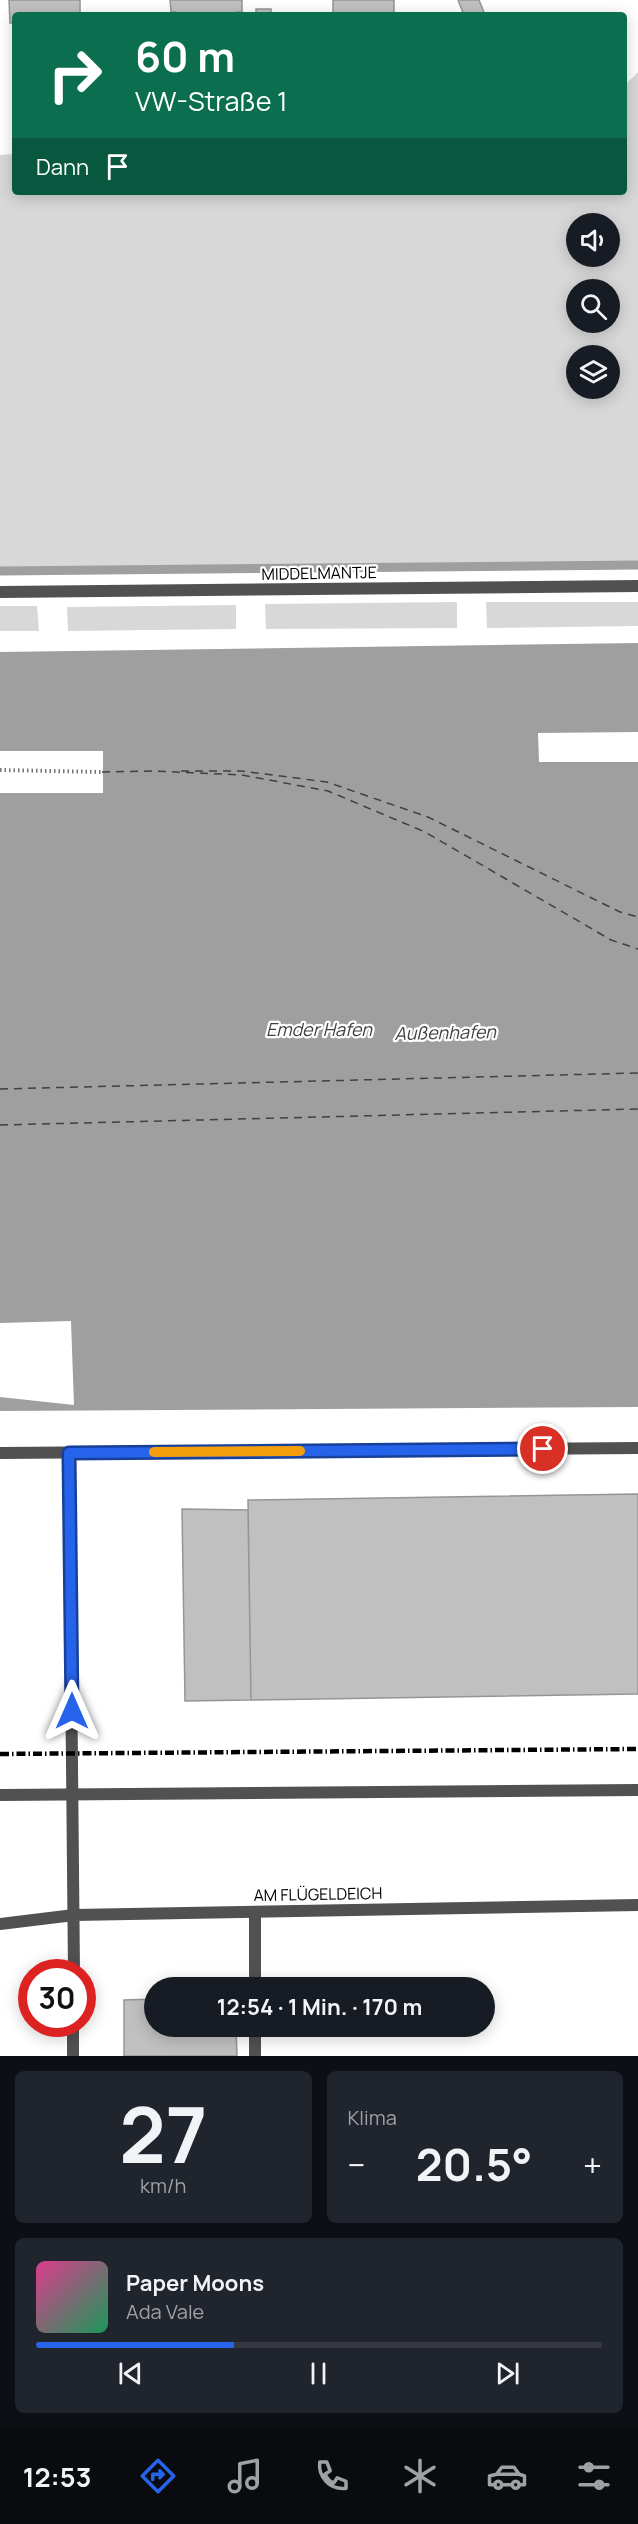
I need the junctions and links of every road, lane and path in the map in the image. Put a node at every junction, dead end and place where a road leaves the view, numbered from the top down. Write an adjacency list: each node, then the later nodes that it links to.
1 (638, 586): 2 (street, MIDDELMANTJE)
2 (0, 592)
3 (1, 770): 4 (path)
4 (102, 772)
5 (638, 1448): 7 (street)
6 (0, 1453): 7 (street)
7 (69, 1453): 10 (street)
8 (638, 1790): 10 (street)
9 (0, 1795): 10 (street)
10 (73, 1795): 13 (street)
11 (638, 1905): 12 (street, AM FLÜGELDEICH)
12 (255, 1912): 13 (street, AM FLÜGELDEICH); 16 (street)
13 (74, 1915): 14 (street, AM FLÜGELDEICH); 15 (street)
14 (0, 1924)
15 (74, 1959)
16 (255, 1977)
17 (74, 2037): 19 (street)
18 (255, 2037): 20 (street)
19 (74, 2056)
20 (255, 2056)

